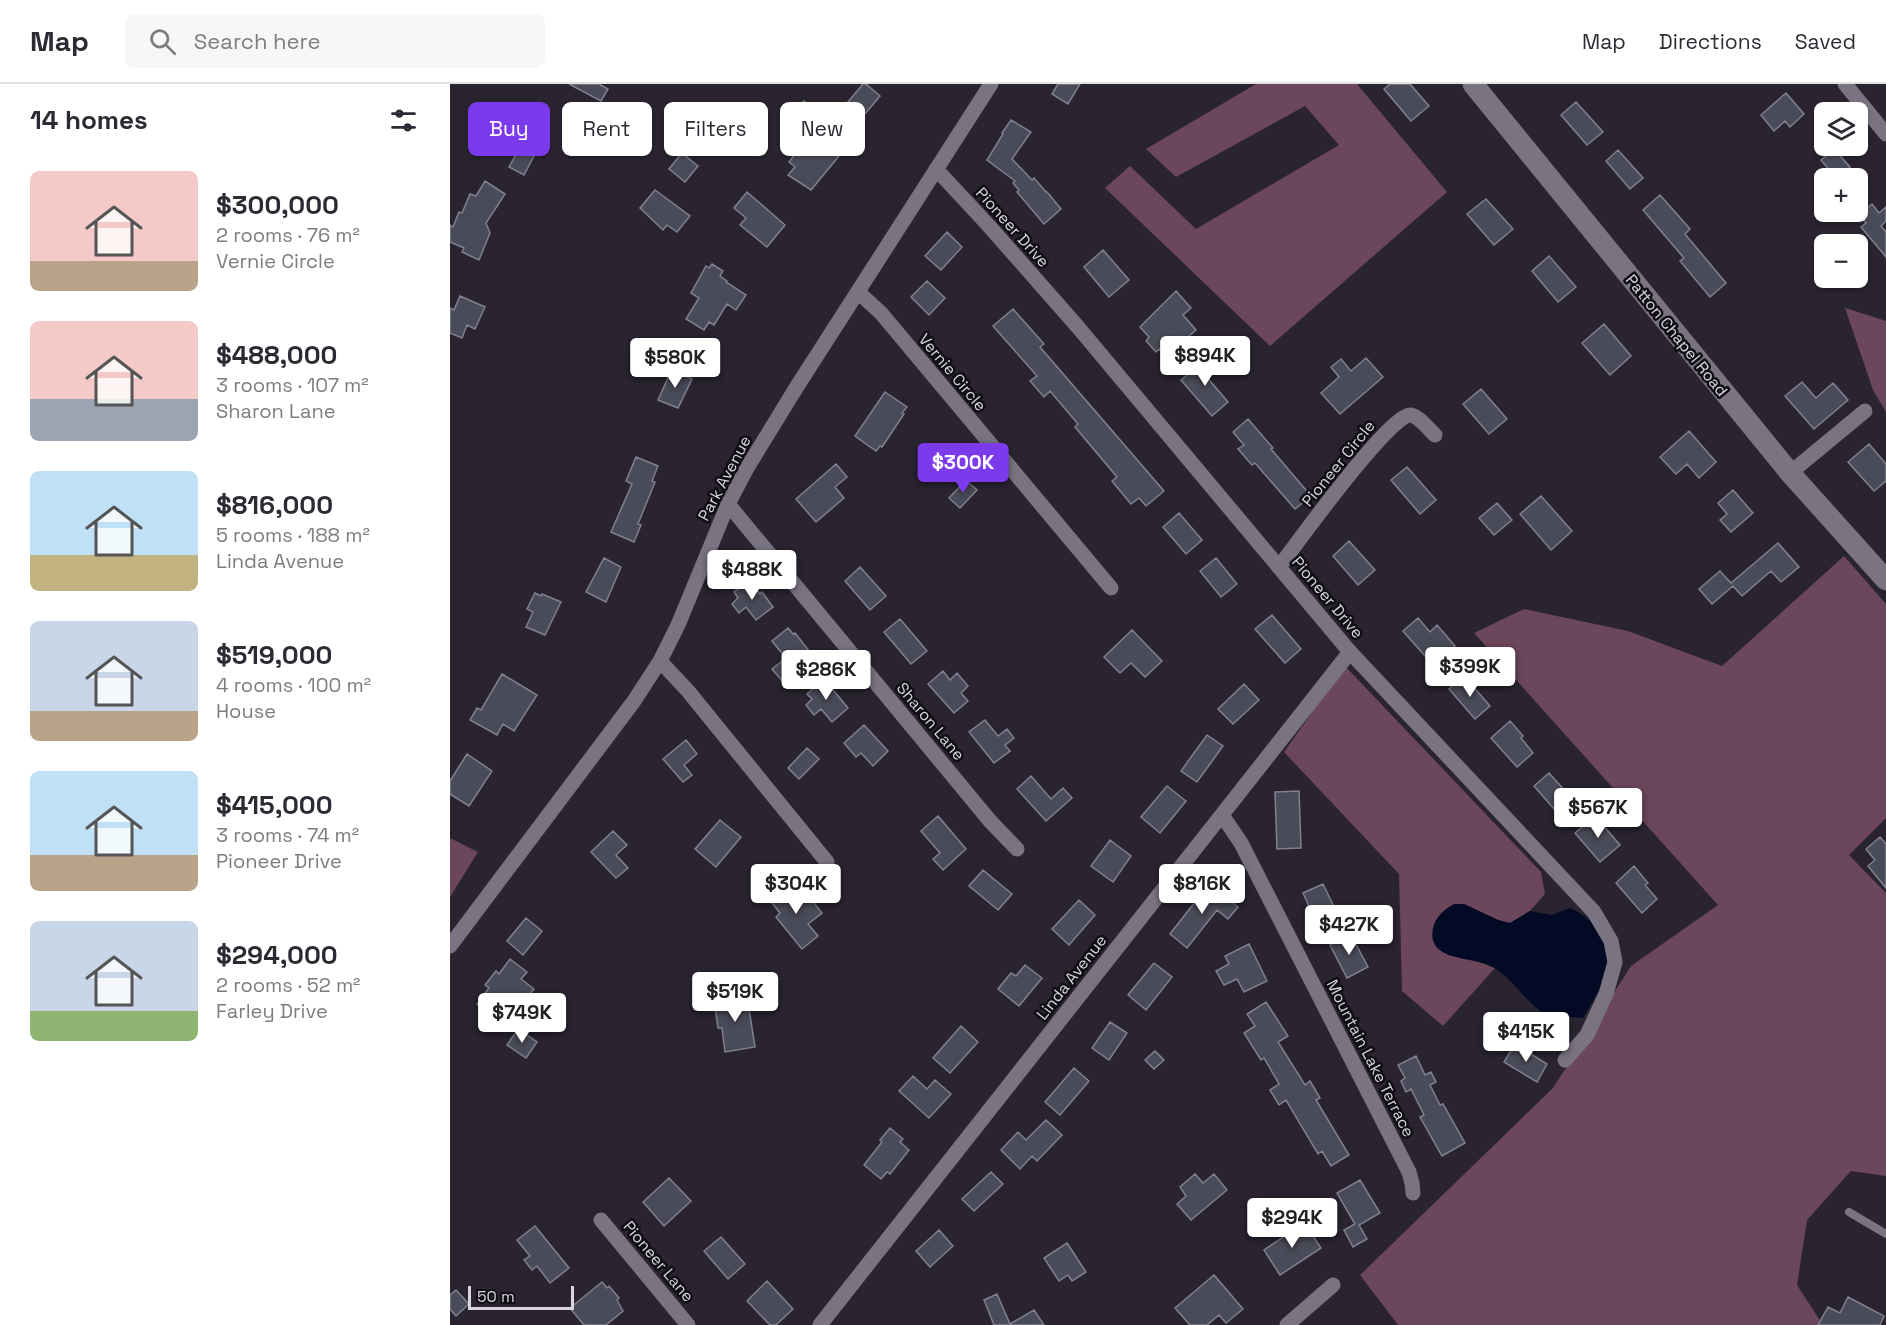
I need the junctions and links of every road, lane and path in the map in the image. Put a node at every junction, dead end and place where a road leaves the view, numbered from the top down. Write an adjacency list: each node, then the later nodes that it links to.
1 (991, 84): 5 (street, Park Avenue)
2 (1473, 84): 9 (street, Patton Chapel Road)
3 (1845, 84): 4 (street)
4 (1886, 134)
5 (936, 169): 6 (street, Park Avenue); 11 (street, Pioneer Drive)
6 (858, 292): 10 (street, Park Avenue); 13 (street, Vernie Circle)
7 (1865, 411): 9 (street)
8 (1435, 435): 11 (street, Pioneer Circle)
9 (1790, 473): 12 (street, Patton Chapel Road)
10 (728, 504): 15 (street, Park Avenue); 17 (street, Sharon Lane)
11 (1280, 567): 14 (street, Pioneer Drive)
12 (1886, 580)
13 (1111, 588)
14 (1350, 652): 16 (street, Linda Avenue); 20 (street, Pioneer Drive)
15 (660, 661): 18 (street); 19 (street, Park Avenue)
16 (1222, 815): 21 (street, Mountain Lake Terrace); 27 (street, Linda Avenue)
17 (1017, 849)
18 (826, 862)
19 (450, 946)
20 (1565, 1060)
21 (1413, 1193)
22 (1849, 1212): 24 (lane)
23 (601, 1220): 26 (street, Pioneer Lane)
24 (1886, 1234)
25 (1333, 1285): 28 (street)
26 (688, 1325)
27 (820, 1325)
28 (1287, 1325)

